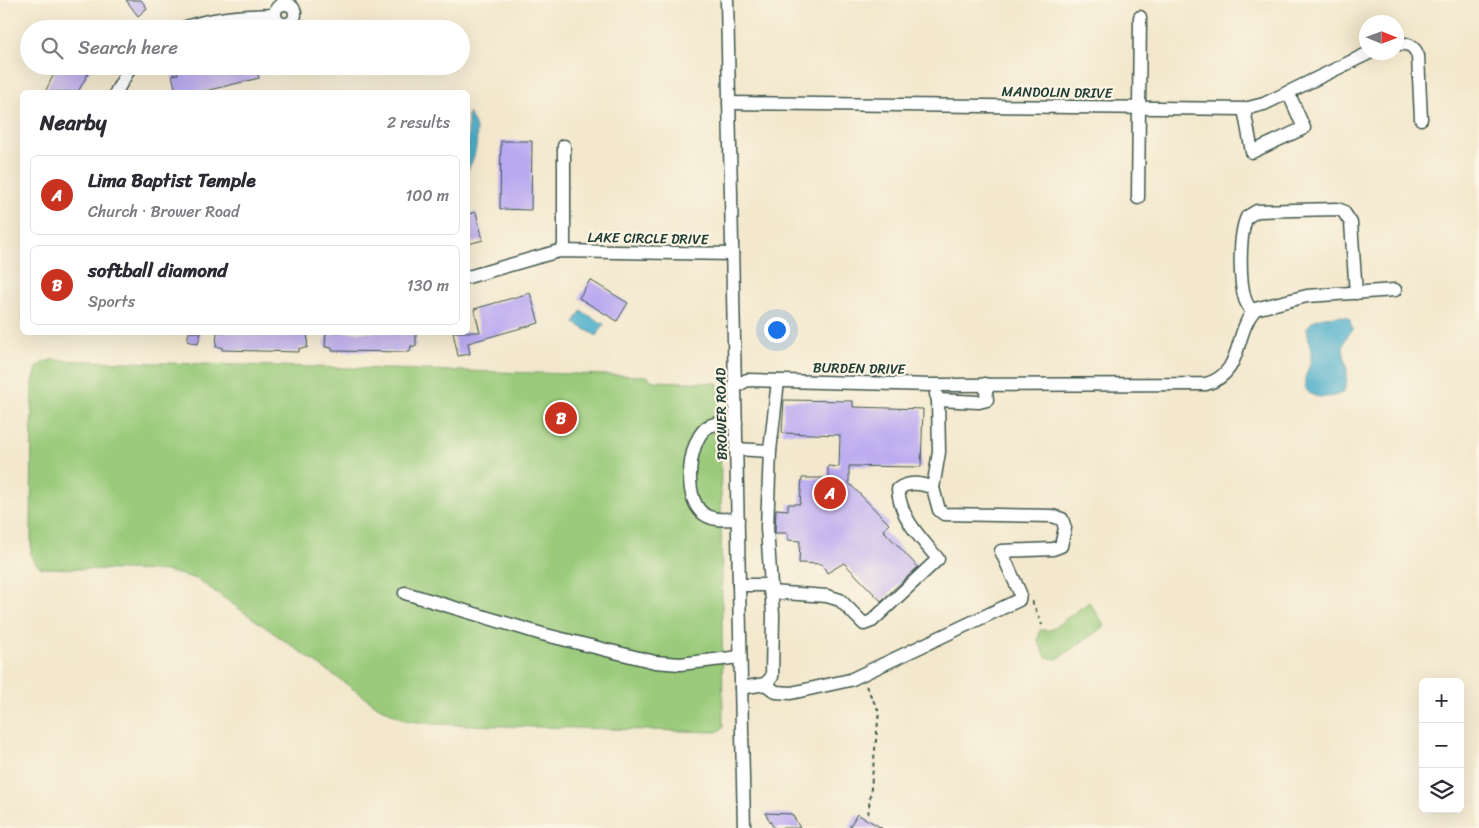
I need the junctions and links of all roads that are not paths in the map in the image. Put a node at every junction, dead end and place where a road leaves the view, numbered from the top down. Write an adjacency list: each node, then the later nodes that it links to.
1 (727, 0): 10 (street, BROWER ROAD)
2 (275, 15): 4 (street)
3 (1140, 17): 11 (street)
4 (206, 20)
5 (1404, 44): 13 (street)
6 (1359, 58): 9 (street, MANDOLIN DRIVE)
7 (126, 75): 8 (street)
8 (117, 90)
9 (1288, 92): 12 (street, MANDOLIN DRIVE); 12 (street)
10 (729, 103): 11 (street, MANDOLIN DRIVE); 17 (street, BROWER ROAD)
11 (1137, 108): 12 (street, MANDOLIN DRIVE); 15 (street)
12 (1244, 109)
13 (1421, 119)
14 (564, 146): 16 (street)
15 (1138, 198)
16 (564, 250): 17 (street, LAKE CIRCLE DRIVE); 18 (street, LAKE CIRCLE DRIVE)
17 (732, 254): 25 (street, BROWER ROAD)
18 (470, 277)
19 (1395, 290): 20 (street)
20 (1356, 293): 21 (street); 21 (street)
21 (1252, 312): 23 (street, BURDEN DRIVE)
22 (778, 381): 24 (street, BURDEN DRIVE); 25 (street, BURDEN DRIVE); 29 (street)
23 (985, 384): 24 (street, BURDEN DRIVE); 26 (street)
24 (932, 385): 26 (street)
25 (735, 388): 27 (street, BROWER ROAD)
26 (938, 400): 30 (street)
27 (736, 423): 28 (street, BROWER ROAD); 31 (street)
28 (736, 449): 29 (street); 31 (street, BROWER ROAD)
29 (770, 450): 33 (street)
30 (933, 488): 33 (street); 36 (street)
31 (738, 519): 32 (street, BROWER ROAD)
32 (739, 585): 33 (street); 35 (street, BROWER ROAD)
33 (770, 588): 36 (street)
34 (405, 593): 35 (street)
35 (740, 657): 37 (street, BROWER ROAD)
36 (765, 684): 37 (street)
37 (741, 688): 38 (street, BROWER ROAD)
38 (744, 828)

